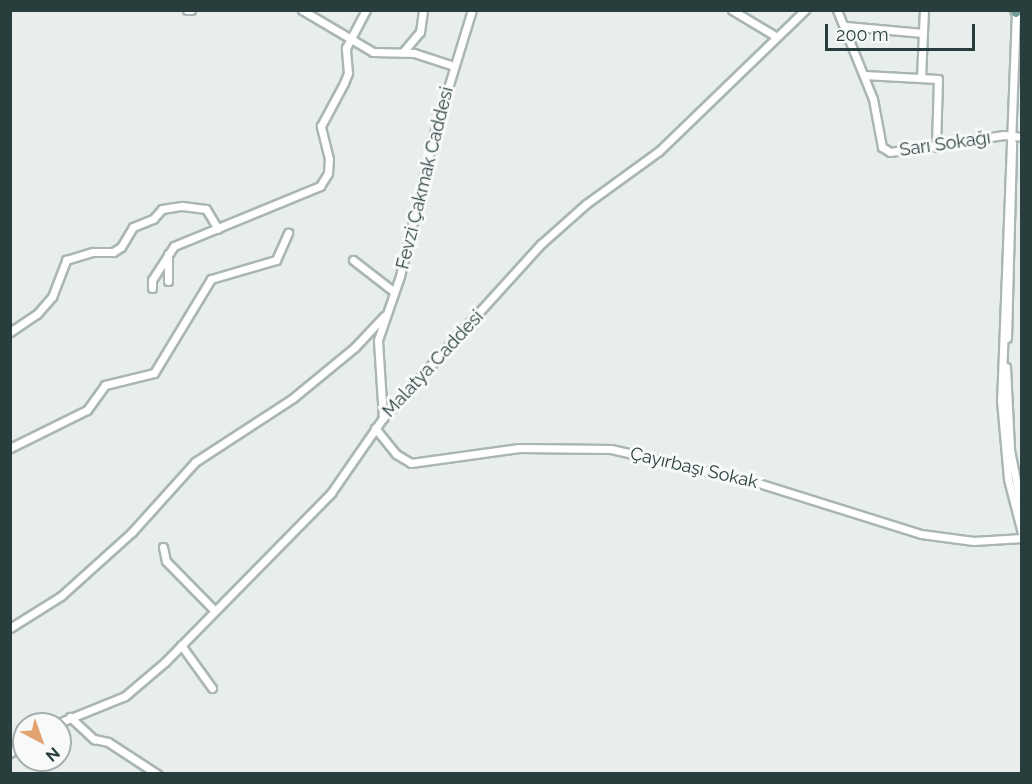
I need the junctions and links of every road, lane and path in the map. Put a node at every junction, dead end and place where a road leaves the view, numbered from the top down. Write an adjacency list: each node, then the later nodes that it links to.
1 (302, 10): 14 (street)
2 (366, 10): 14 (street)
3 (423, 10): 15 (street)
4 (472, 10): 16 (street, Fevzi Çakmak Caddesi)
5 (732, 10): 13 (street)
6 (805, 10): 13 (street, Malatya Caddesi)
7 (837, 10): 10 (street, Sarı Sokağı)
8 (924, 10): 12 (street)
9 (1016, 11): 11 (street)
10 (846, 26): 12 (street); 17 (street, Sarı Sokağı)
11 (1018, 27): 18 (street)
12 (923, 33): 19 (street)
13 (777, 37): 34 (street, Malatya Caddesi)
14 (349, 39): 15 (street); 25 (street)
15 (403, 52): 16 (street)
16 (454, 66): 31 (street, Fevzi Çakmak Caddesi)
17 (864, 75): 19 (street); 22 (street, Sarı Sokağı)
18 (1018, 76): 20 (street)
19 (921, 78): 22 (street)
20 (1010, 134): 21 (street, Sarı Sokağı); 22 (street, Sarı Sokağı); 23 (street); 38 (street)
21 (1022, 136)
22 (936, 147)
23 (1013, 158): 24 (street); 37 (street)
24 (1022, 161)
25 (218, 229): 27 (street); 33 (street)
26 (288, 233): 36 (street)
27 (168, 252): 29 (street); 30 (street)
28 (353, 260): 31 (street)
29 (168, 281)
30 (152, 288)
31 (393, 291): 32 (street, Fevzi Çakmak Caddesi)
32 (384, 316): 34 (street, Fevzi Çakmak Caddesi); 42 (street)
33 (10, 332)
34 (383, 418): 35 (street, Malatya Caddesi)
35 (375, 428): 39 (street, Çayırbaşı Sokak); 41 (street, Malatya Caddesi)
36 (10, 448)
37 (1022, 510)
38 (1022, 533)
39 (1022, 538)
40 (163, 547): 41 (street)
41 (214, 610): 43 (street, Malatya Caddesi)
42 (10, 628)
43 (181, 645): 44 (street); 45 (street, Malatya Caddesi)
44 (212, 688)
45 (72, 716)
46 (72, 719): 47 (street)
47 (157, 774)

